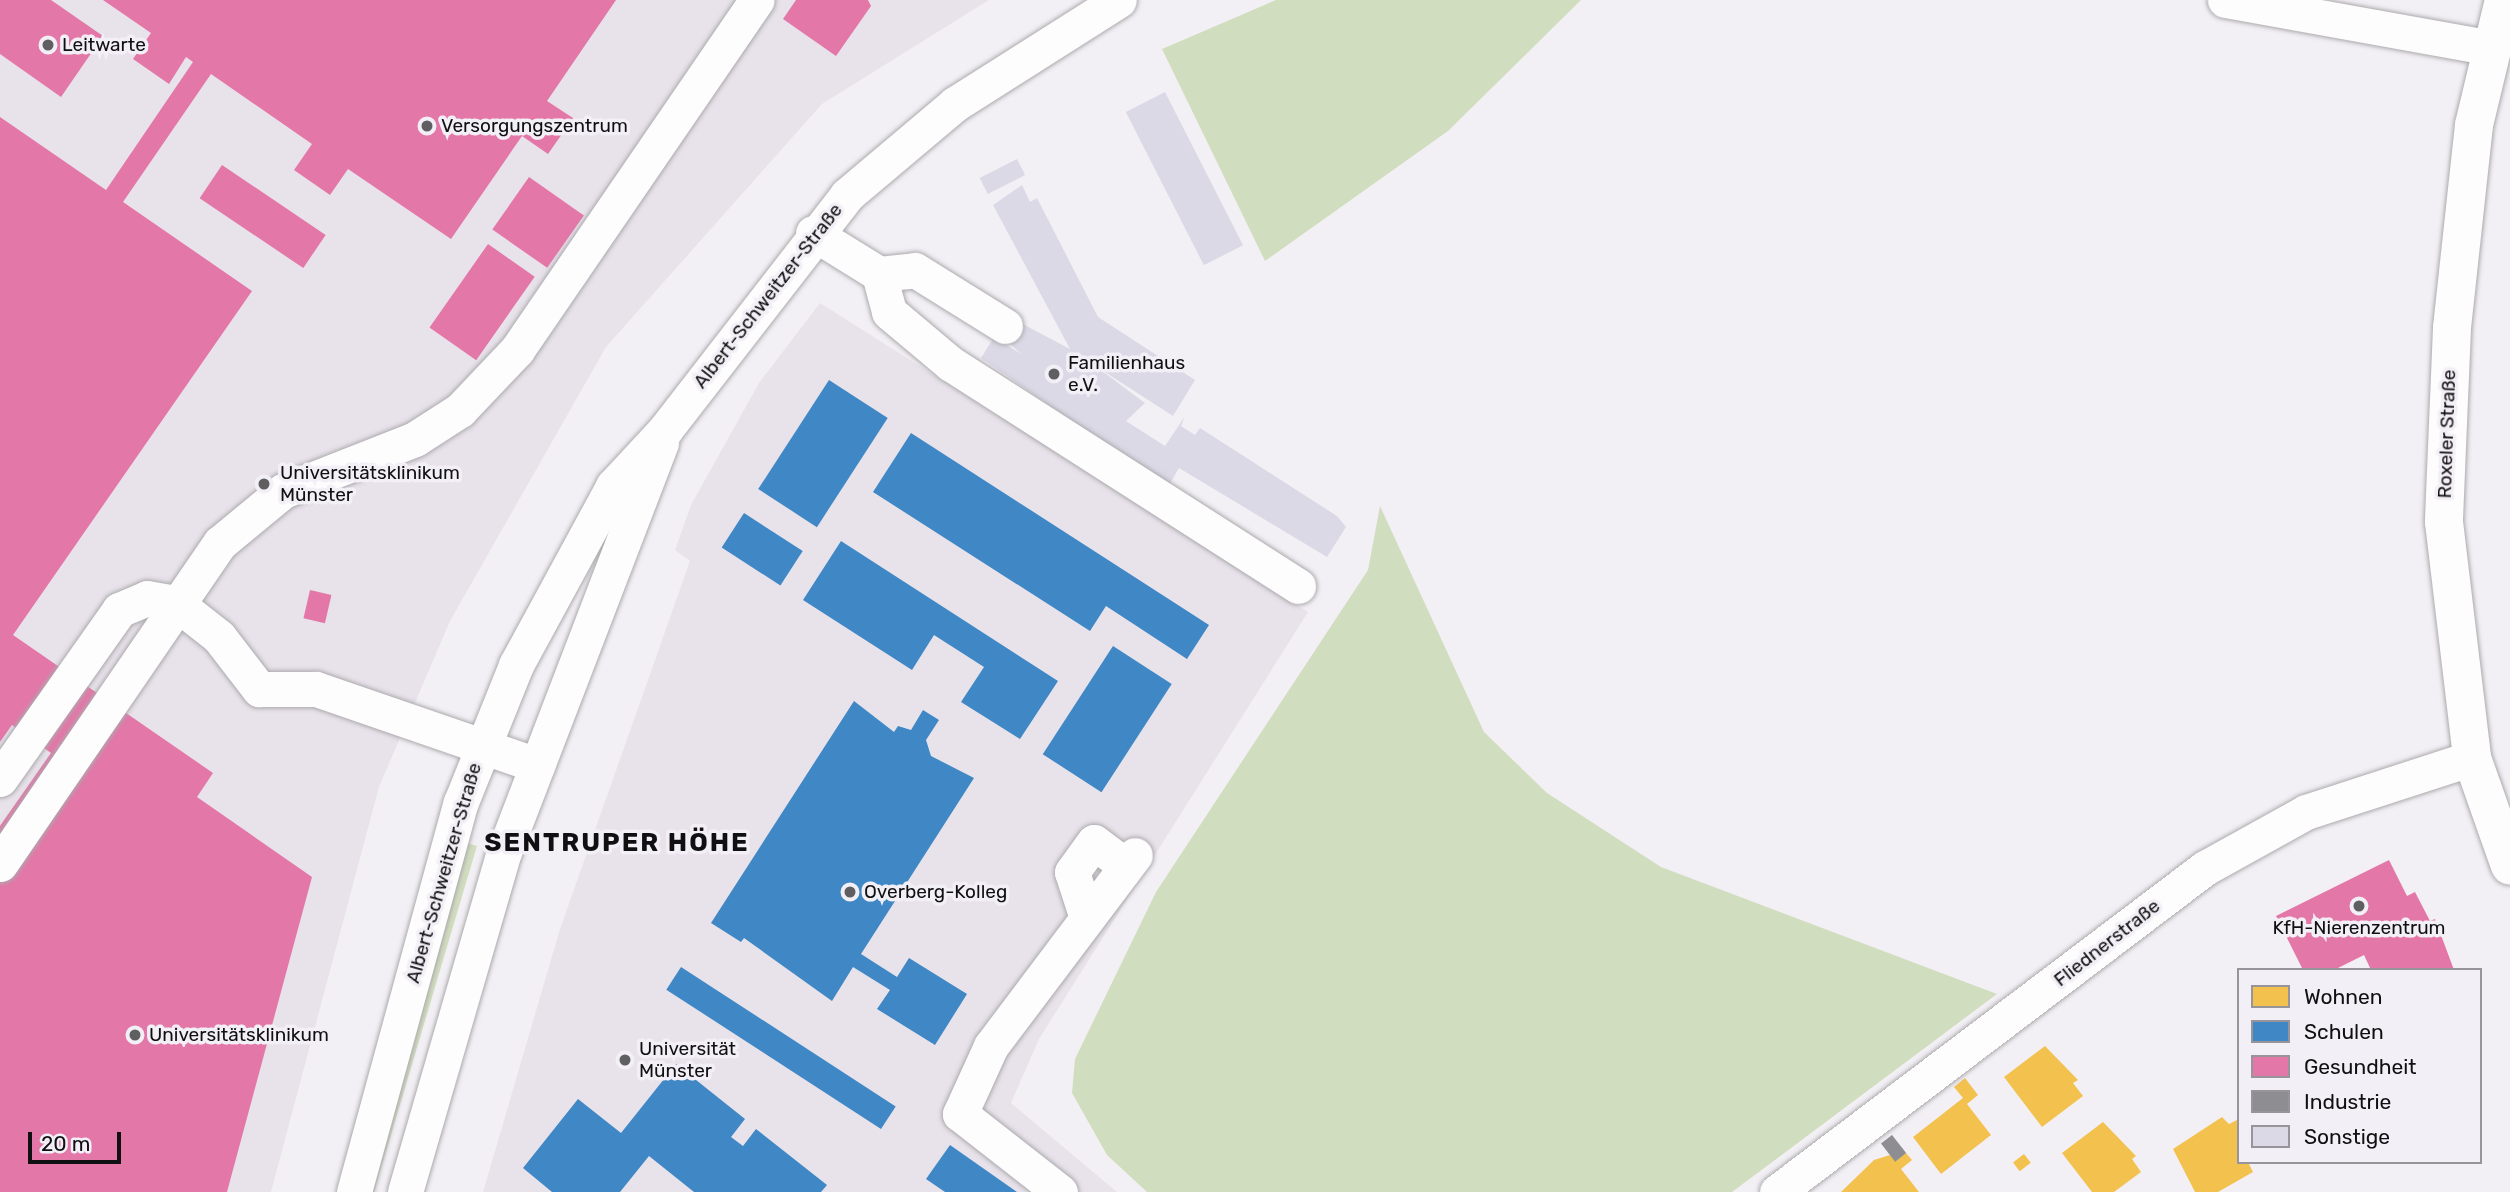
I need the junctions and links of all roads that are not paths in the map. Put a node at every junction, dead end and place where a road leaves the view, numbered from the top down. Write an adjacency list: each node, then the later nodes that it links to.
1 (757, 0): 11 (street)
2 (1119, 0): 6 (street, Albert-Schweitzer-Straße)
3 (2225, 0): 5 (street)
4 (2504, 0): 5 (main road, Roxeler Straße)
5 (2492, 48): 13 (main road, Roxeler Straße)
6 (813, 233): 7 (street); 9 (street, Albert-Schweitzer-Straße)
7 (879, 274): 8 (street); 10 (street)
8 (1004, 326)
9 (665, 430): 12 (street, Albert-Schweitzer-Straße); 14 (street, Albert-Schweitzer-Straße)
10 (1298, 586)
11 (176, 604): 12 (street); 15 (street); 16 (street)
12 (482, 746): 14 (street); 19 (street, Albert-Schweitzer-Straße)
13 (2472, 758): 18 (main road, Roxeler Straße); 22 (street, Fliednerstraße)
14 (537, 765): 20 (street, Albert-Schweitzer-Straße)
15 (0, 779)
16 (3, 848)
17 (1131, 860): 21 (street)
18 (2510, 866)
19 (354, 1192)
20 (405, 1192)
21 (1060, 1192)
22 (1777, 1192)

